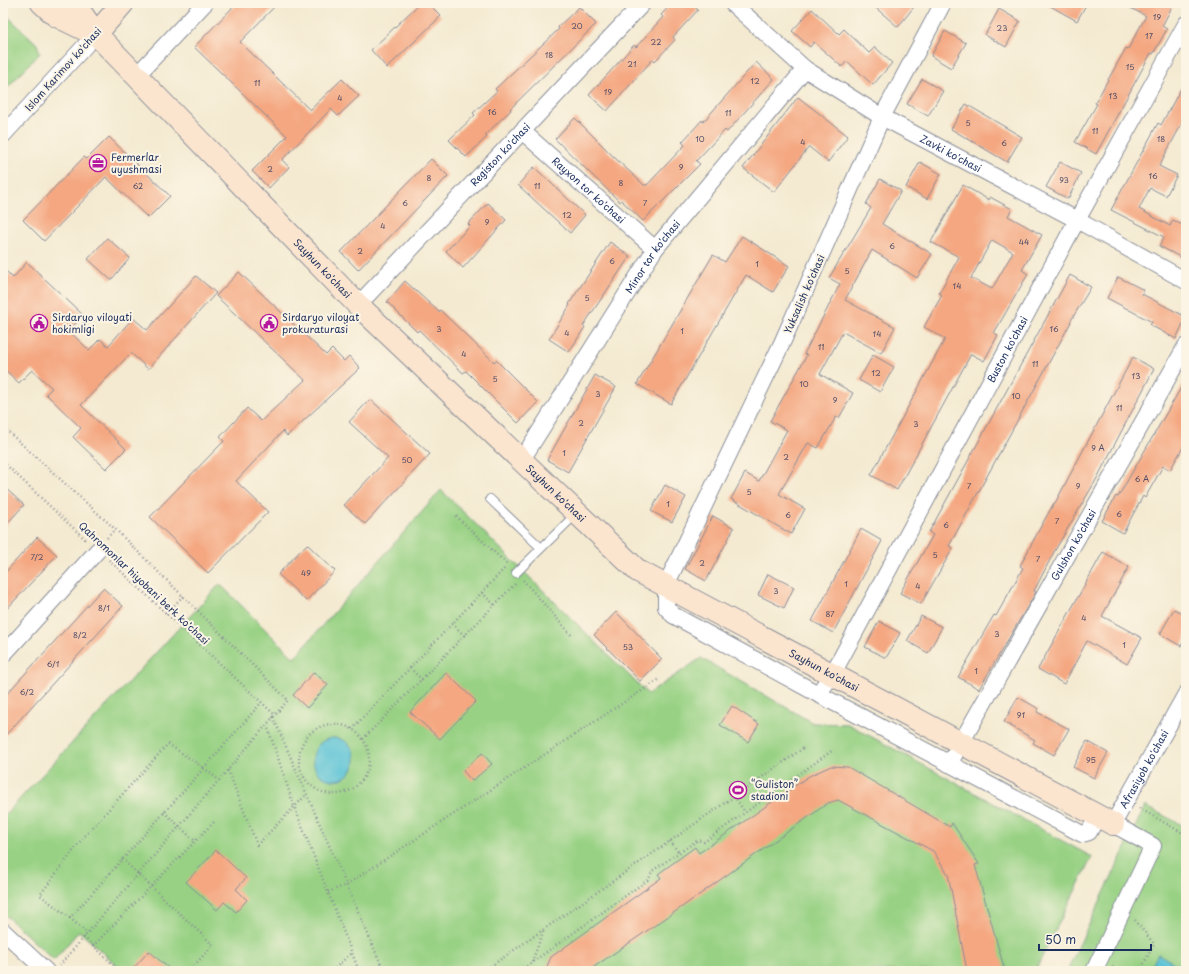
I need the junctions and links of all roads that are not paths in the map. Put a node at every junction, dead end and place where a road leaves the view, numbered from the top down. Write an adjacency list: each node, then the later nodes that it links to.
1 (42, 3): 9 (street, Sayhun ko'chasi)
2 (74, 3): 9 (street, Sayhun ko'chasi)
3 (123, 3): 9 (street, Islom Karimov ko'chasi)
4 (205, 3): 11 (street)
5 (643, 3): 13 (street, Registon ko'chasi)
6 (732, 3): 10 (street, Zavki ko'chasi)
7 (943, 3): 12 (street, Yuksalish ko'chasi)
8 (1186, 24): 15 (street, Buston ko'chasi)
9 (96, 34): 11 (street, Sayhun ko'chasi); 14 (street, Islom Karimov ko'chasi)
10 (805, 69): 12 (street, Zavki ko'chasi); 16 (street, Minor tor ko'chasi)
11 (136, 76): 18 (street, Sayhun ko'chasi)
12 (882, 117): 15 (street, Zavki ko'chasi); 26 (street, Yuksalish ko'chasi)
13 (522, 132): 16 (street, Rayxon tor ko'chasi); 18 (street, Registon ko'chasi)
14 (3, 135)
15 (1077, 220): 17 (street, Zavki ko'chasi); 28 (street, Buston ko'chasi)
16 (655, 249): 20 (street, Minor tor ko'chasi)
17 (1186, 281)
18 (358, 306): 20 (street, Sayhun ko'chasi)
19 (1186, 346): 31 (street, Gulshon ko'chasi)
20 (521, 461): 22 (street, Sayhun ko'chasi)
21 (490, 499): 23 (lane)
22 (577, 513): 23 (lane); 26 (street, Sayhun ko'chasi)
23 (541, 548): 25 (lane)
24 (98, 550): 27 (street)
25 (516, 573)
26 (666, 585): 28 (street, Sayhun ko'chasi); 29 (street, Afrasiyob ko'chasi)
27 (3, 655)
28 (832, 675): 29 (street, Buston ko'chasi); 31 (street, Sayhun ko'chasi)
29 (818, 694): 32 (street, Afrasiyob ko'chasi)
30 (1186, 694): 33 (street, Afrasiyob ko'chasi)
31 (961, 743): 32 (street, Gulshon ko'chasi); 33 (street, Sayhun ko'chasi)
32 (949, 764): 33 (street, Afrasiyob ko'chasi)
33 (1105, 819): 36 (street)
34 (3, 931): 35 (street)
35 (53, 968)
36 (1094, 971)

